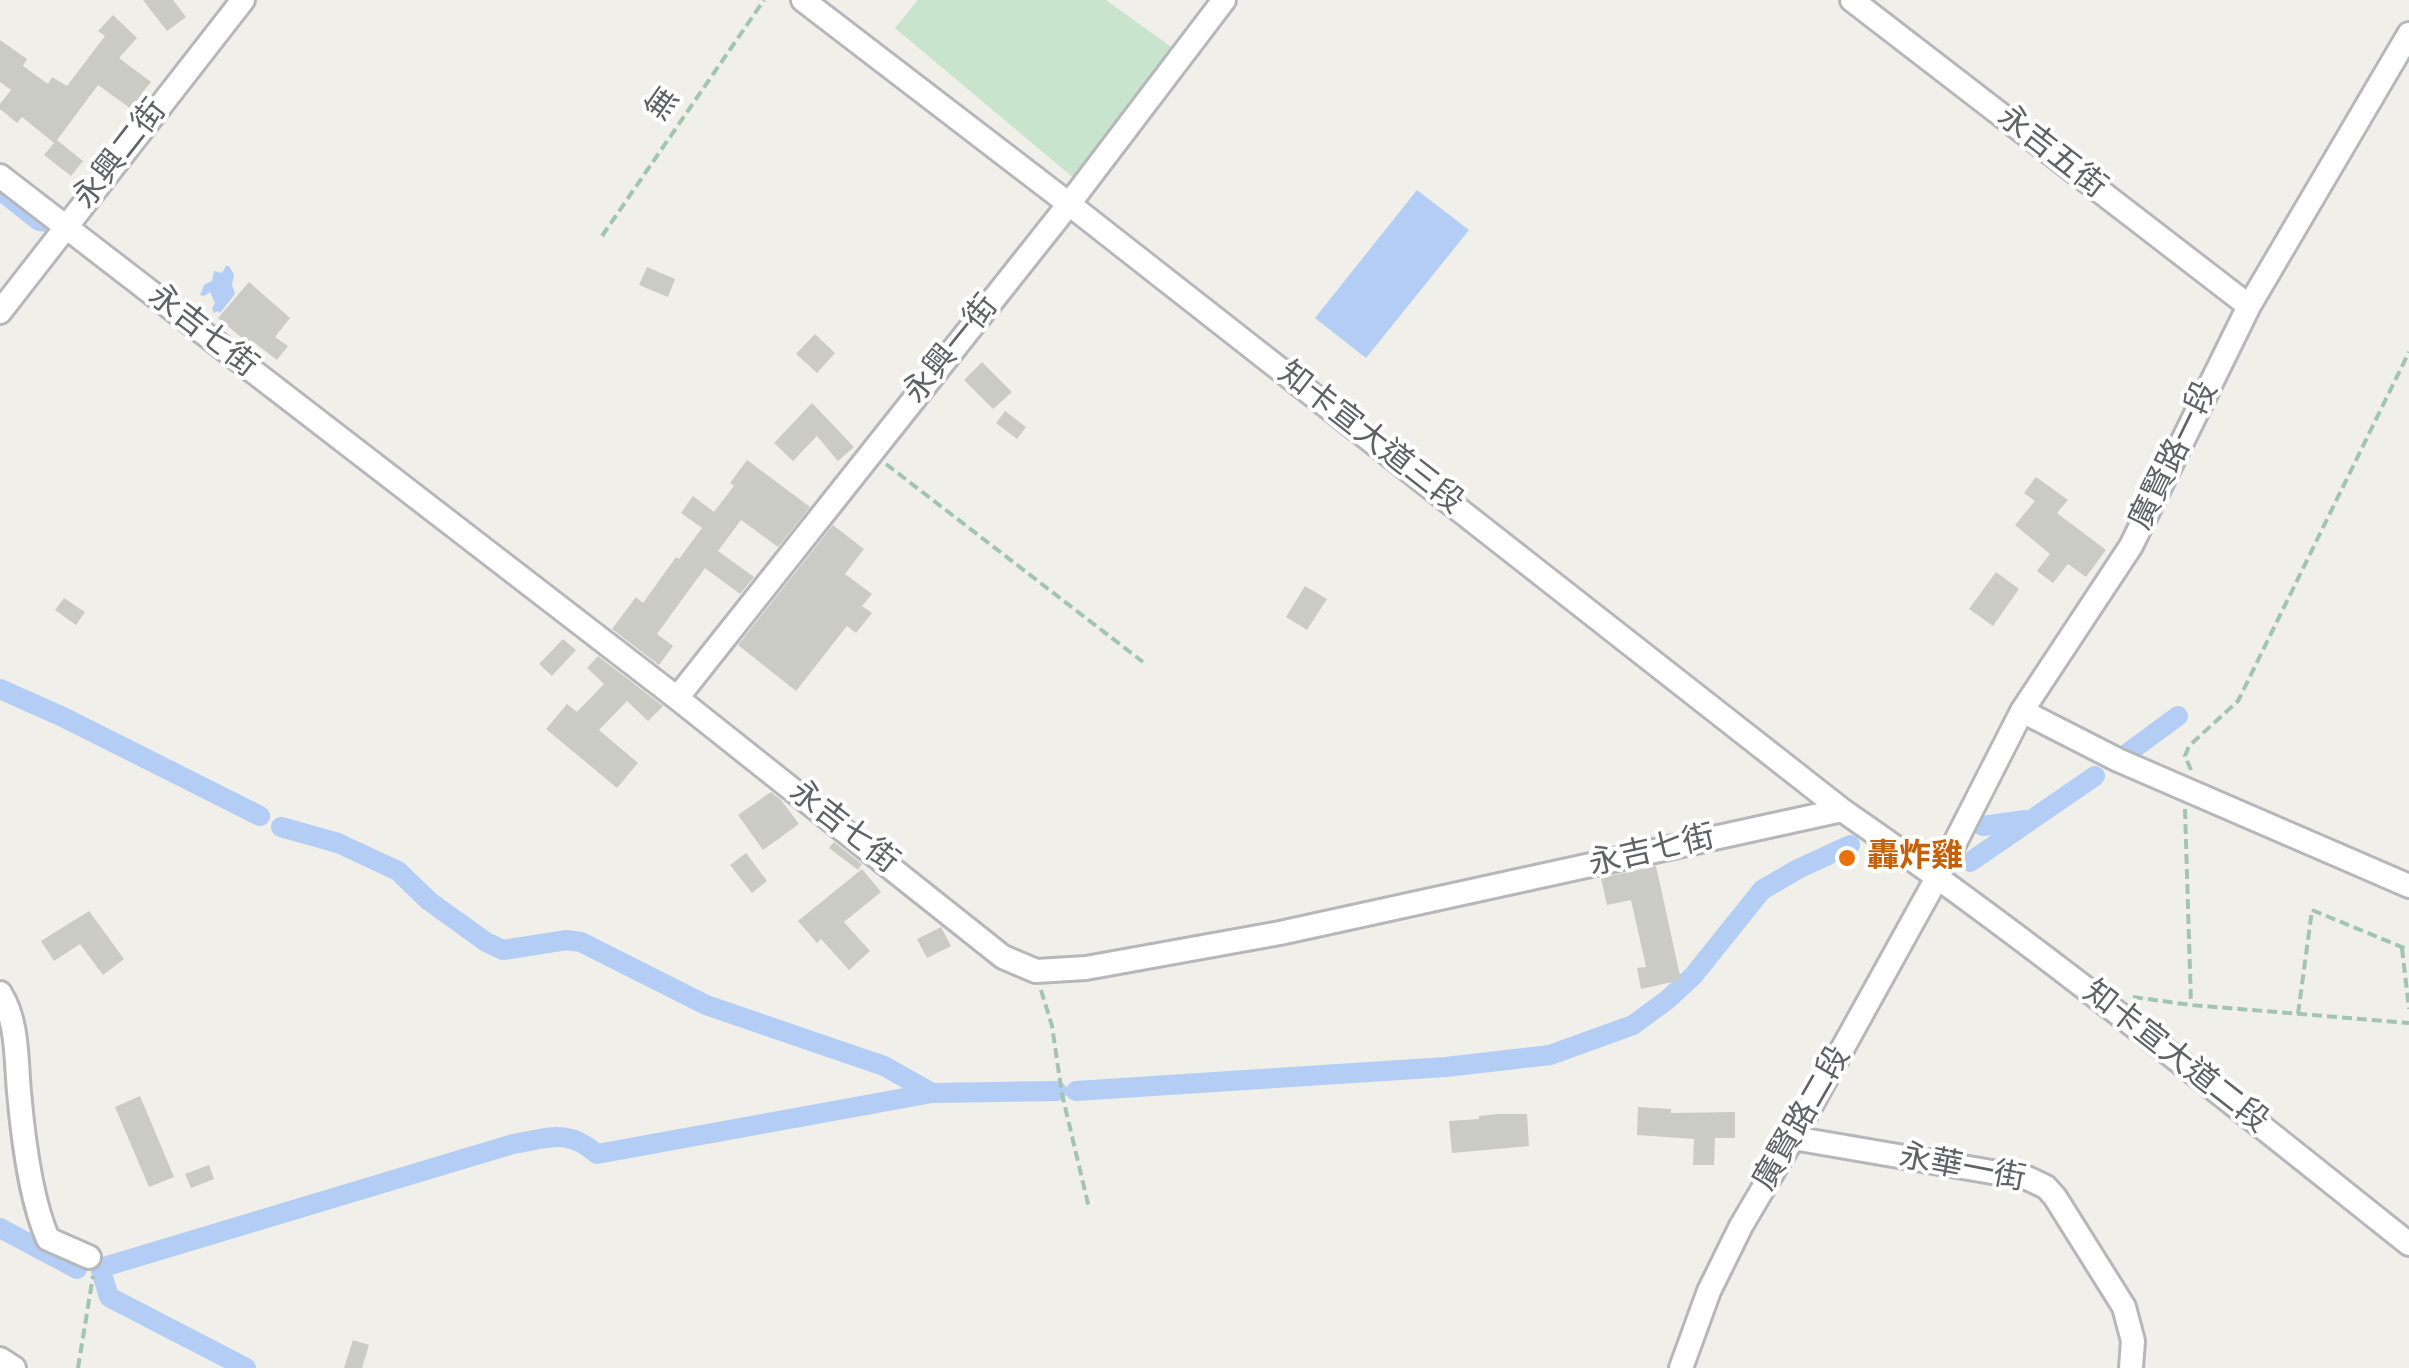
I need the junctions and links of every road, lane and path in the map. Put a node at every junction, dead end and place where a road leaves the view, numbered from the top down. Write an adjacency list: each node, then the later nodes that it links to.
1 (243, 0): 9 (street, 永興二街)
2 (764, 0): 10 (path, 無)
3 (803, 0): 8 (street, 知卡宣大道三段)
4 (1224, 0): 8 (street, 永興一街)
5 (1852, 0): 11 (street, 永吉五街)
6 (2409, 34): 11 (street, 廣賢路一段)
7 (0, 176): 9 (street, 永吉七街)
8 (1069, 204): 14 (street, 永興一街); 19 (street, 知卡宣大道三段)
9 (65, 226): 12 (street, 永興二街); 16 (street, 永吉七街)
10 (602, 236)
11 (2249, 306): 17 (street, 廣賢路一段)
12 (0, 312)
13 (2409, 352): 18 (path)
14 (871, 452): 15 (path); 16 (street, 永興一街)
15 (1143, 662)
16 (677, 698): 24 (street, 永吉七街)
17 (2022, 711): 18 (street); 20 (street, 廣賢路一段)
18 (2188, 780): 21 (street); 27 (path)
19 (1842, 810): 20 (street, 知卡宣大道三段); 24 (street, 永吉七街)
20 (1938, 876): 31 (street, 廣賢路二段); 33 (street, 知卡宣大道二段)
21 (2409, 886)
22 (2402, 948): 23 (path); 28 (path); 29 (path)
23 (2409, 950)
24 (1036, 971): 32 (path)
25 (0, 993): 34 (street)
26 (2131, 996): 27 (path)
27 (2191, 1004): 29 (path)
28 (2409, 1009)
29 (2298, 1014): 30 (path)
30 (2409, 1023)
31 (1793, 1138): 38 (street, 廣賢路二段); 39 (street, 永華一街)
32 (1089, 1208)
33 (2409, 1244)
34 (89, 1257): 37 (path)
35 (0, 1358): 36 (street)
36 (14, 1368)
37 (78, 1368)
38 (1681, 1368)
39 (2131, 1368)

